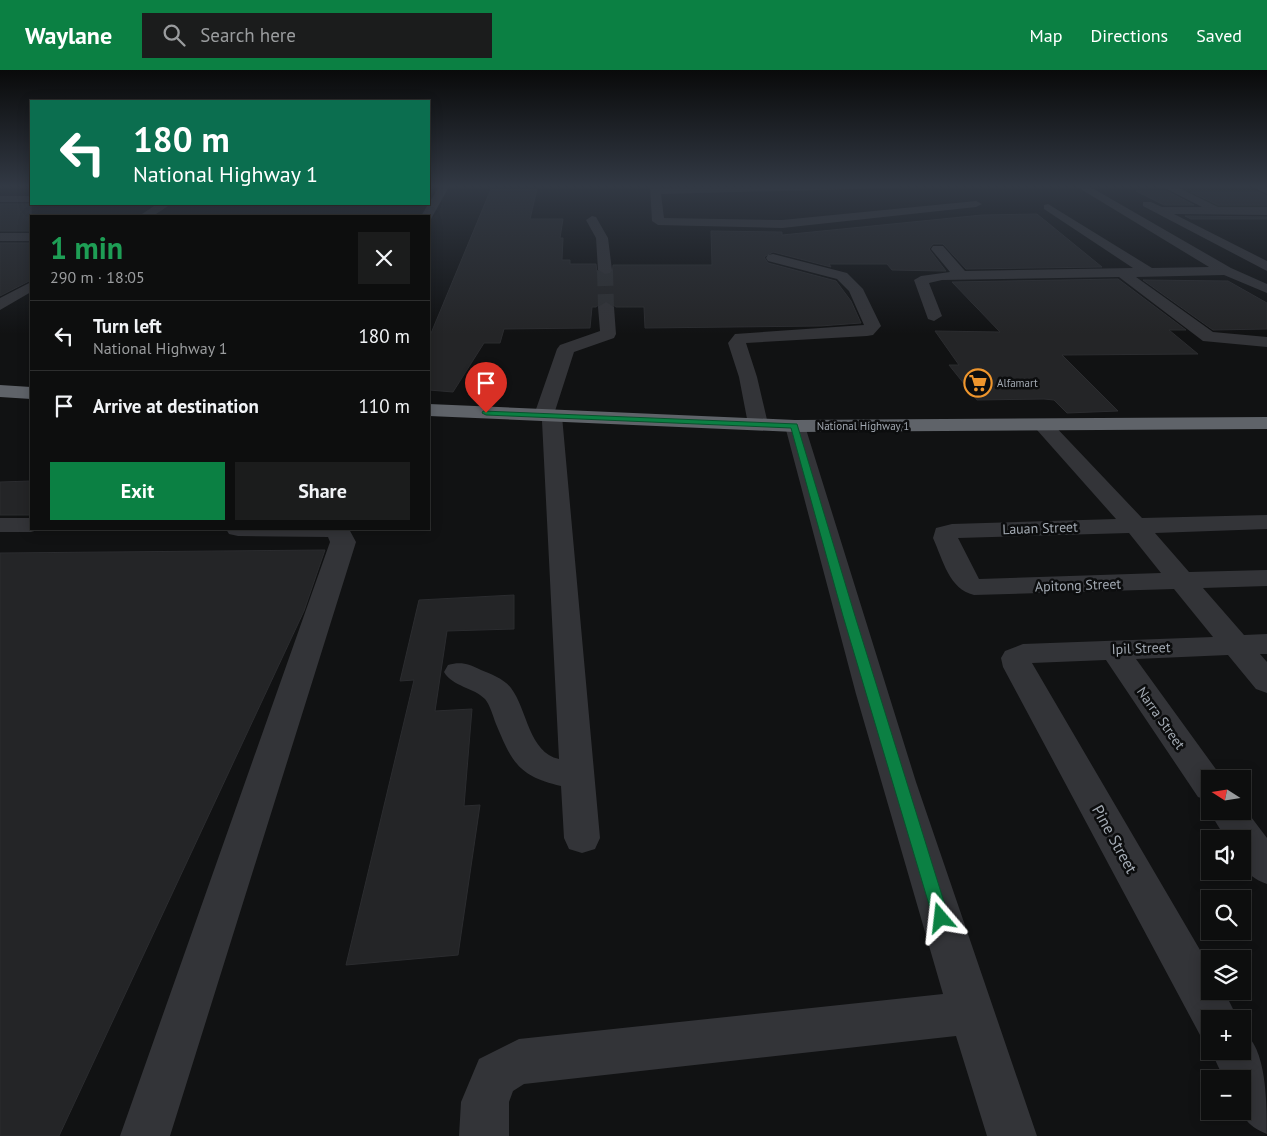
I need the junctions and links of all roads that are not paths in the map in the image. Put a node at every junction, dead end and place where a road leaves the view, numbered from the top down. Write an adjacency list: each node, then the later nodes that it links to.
1 (600, 235): 12 (street)
2 (1091, 235): 14 (street)
3 (1164, 235): 13 (street)
4 (1204, 235): 7 (street)
5 (0, 237): 6 (street)
6 (30, 237)
7 (1227, 248): 8 (street); 11 (street)
8 (1259, 248)
9 (938, 249): 16 (street)
10 (773, 258): 30 (street)
11 (1264, 264)
12 (605, 270)
13 (1226, 271): 14 (street); 20 (street)
14 (1148, 272): 15 (street)
15 (1122, 273): 16 (street); 24 (street)
16 (961, 276): 23 (street)
17 (30, 287): 18 (street)
18 (0, 288)
19 (30, 288): 21 (street)
20 (1267, 289)
21 (0, 305)
22 (606, 307): 28 (street)
23 (934, 316)
24 (1267, 342)
25 (0, 391): 26 (highway)
26 (30, 393)
27 (430, 410): 28 (highway, National Highway 1)
28 (548, 416): 30 (highway, National Highway 1); 48 (street)
29 (1267, 423): 32 (highway, National Highway 1)
30 (758, 424): 31 (highway, National Highway 1)
31 (794, 426): 32 (highway, National Highway 1); 53 (street)
32 (1044, 426): 36 (street)
33 (1267, 522): 36 (street, Lauan Street)
34 (0, 525): 35 (street)
35 (30, 525)
36 (1135, 525): 39 (street); 40 (street, Lauan Street)
37 (328, 530): 56 (street)
38 (1267, 578): 39 (street, Apitong Street)
39 (1182, 581): 40 (street, Apitong Street); 42 (street)
40 (974, 587)
41 (1267, 644): 42 (street, Ipil Street)
42 (1236, 646): 43 (street, Ipil Street); 46 (street)
43 (1113, 649): 44 (street, Ipil Street); 47 (street, Narra Street)
44 (1016, 658): 52 (street, Pine Street)
45 (459, 672): 48 (street)
46 (1267, 682)
47 (1201, 774)
48 (578, 776): 50 (street)
49 (1233, 820): 51 (street)
50 (582, 838)
51 (1267, 868)
52 (1211, 1010)
53 (970, 1013): 57 (street); 58 (street)
54 (1239, 1060): 55 (street)
55 (1267, 1110)
56 (145, 1136)
57 (484, 1136)
58 (1012, 1136)

